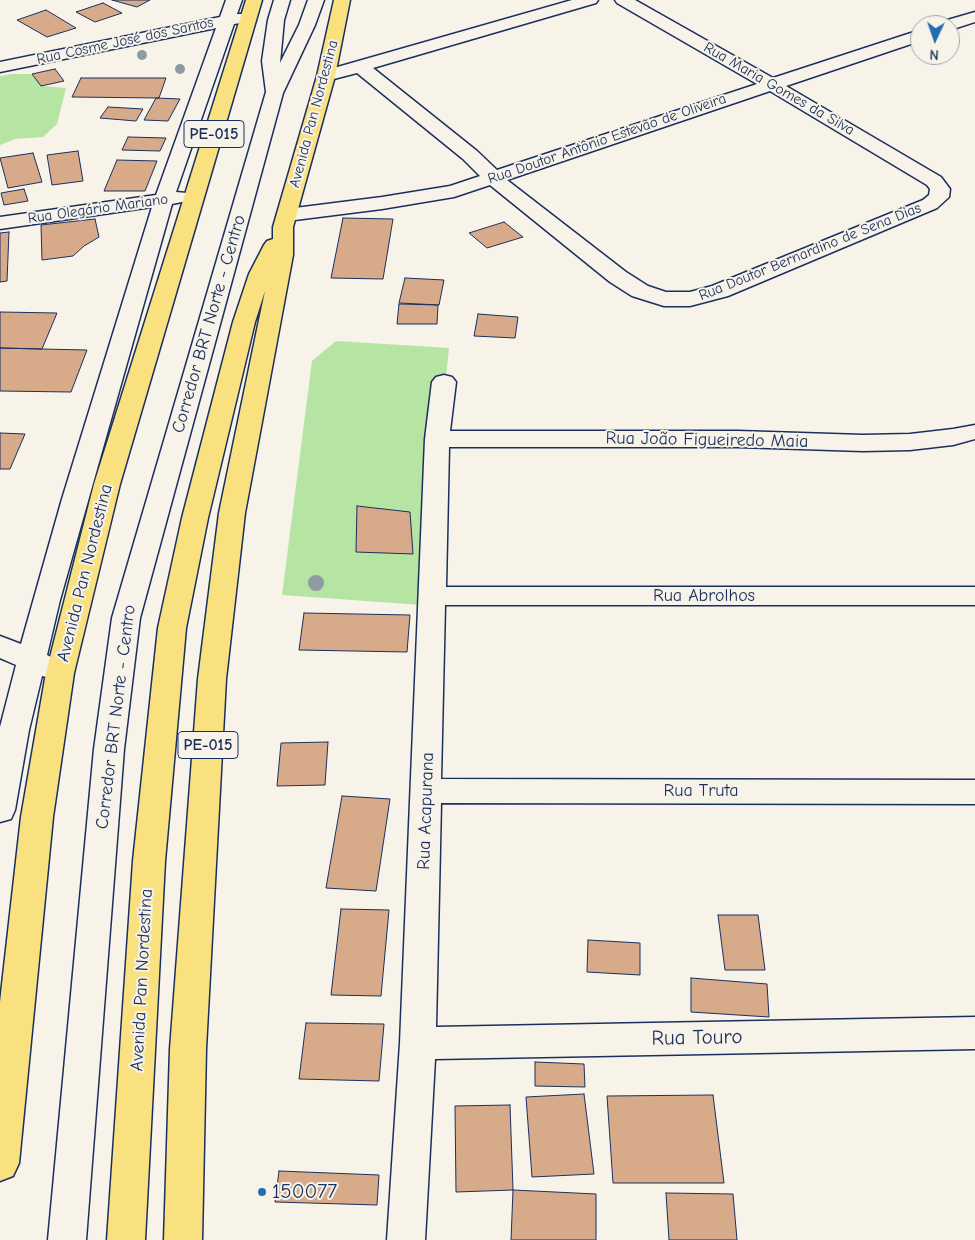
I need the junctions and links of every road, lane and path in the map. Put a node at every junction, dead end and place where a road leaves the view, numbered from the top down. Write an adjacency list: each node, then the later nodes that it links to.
1 (282, 0): 14 (street)
2 (316, 0): 14 (street)
3 (342, 0): 12 (highway, Avenida Pan Nordestina / PE-015)
4 (590, 0): 11 (street)
5 (623, 0): 13 (street, Rua Maria Gomes da Silva)
6 (241, 9): 10 (street, Rua Cosme José dos Santos); 17 (highway, Avenida Pan Nordestina / PE-015); 18 (street)
7 (975, 17): 8 (street)
8 (960, 22)
9 (910, 38): 13 (street, Rua Doutor Antônio Estevão de Oliveira)
10 (0, 66)
11 (361, 67): 12 (street); 15 (street)
12 (326, 76): 19 (highway, Avenida Pan Nordestina / PE-015)
13 (769, 84): 15 (street, Rua Doutor Antônio Estevão de Oliveira); 16 (street, Rua Maria Gomes da Silva)
14 (274, 92): 37 (street, Corredor BRT Norte - Centro)
15 (493, 177): 16 (street, Rua Doutor Bernardino de Sena Dias); 19 (street, Rua Doutor Antônio Estevão de Oliveira)
16 (934, 181)
17 (196, 195): 18 (street, Rua Olegário Mariano); 27 (highway, Avenida Pan Nordestina / PE-015)
18 (164, 199): 20 (street, Rua Olegário Mariano); 27 (street)
19 (285, 221): 38 (highway, Avenida Pan Nordestina / PE-015); 39 (highway, Avenida Pan Nordestina / PE-015)
20 (0, 224)
21 (444, 382): 23 (street, Rua Acapurana)
22 (975, 432): 23 (street, Rua João Figueiredo Maia)
23 (437, 439): 24 (street, Rua Acapurana)
24 (433, 596): 25 (street, Rua Abrolhos); 28 (street, Rua Acapurana)
25 (975, 596)
26 (0, 646): 27 (street)
27 (46, 666): 30 (street); 32 (highway, Avenida Pan Nordestina / PE-015)
28 (427, 791): 29 (street, Rua Truta); 34 (street, Rua Acapurana)
29 (975, 792)
30 (0, 810)
31 (0, 817): 32 (street)
32 (37, 817): 35 (highway, Avenida Pan Nordestina / PE-015)
33 (975, 1033): 34 (street, Rua Touro)
34 (418, 1043): 40 (street, Rua Acapurana)
35 (3, 1123): 36 (highway, Avenida Pan Nordestina / PE-015)
36 (0, 1163)
37 (67, 1240)
38 (126, 1240)
39 (184, 1240)
40 (406, 1240)

